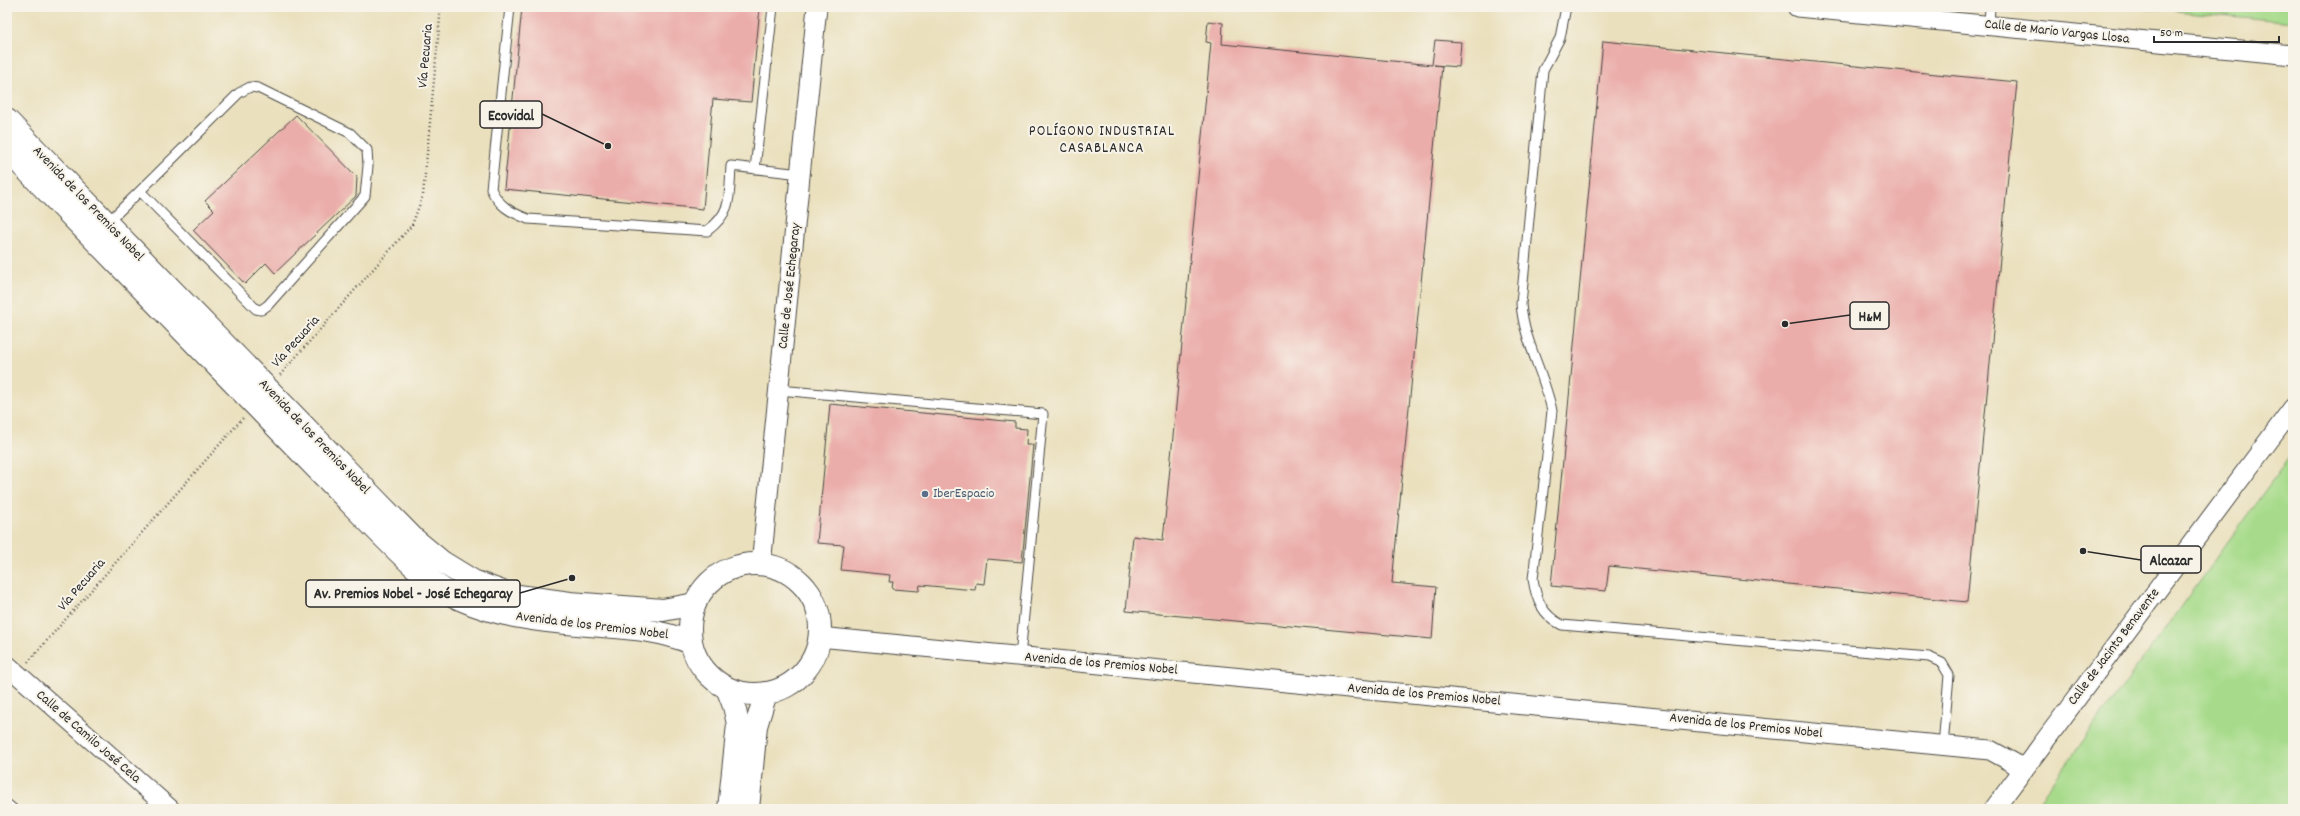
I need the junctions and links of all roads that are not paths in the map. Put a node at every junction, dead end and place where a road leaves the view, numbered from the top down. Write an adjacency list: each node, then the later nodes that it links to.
1 (510, 7): 10 (lane)
2 (773, 7): 10 (lane)
3 (817, 7): 11 (street, Calle de José Echegaray)
4 (1566, 7): 25 (lane)
5 (1797, 7): 6 (street, Calle de Mario Vargas Llosa)
6 (1990, 16): 7 (street, Calle de Mario Vargas Llosa)
7 (2293, 55)
8 (7, 120): 13 (street, Avenida de los Premios Nobel)
9 (7, 150): 15 (street, Avenida de los Premios Nobel)
10 (755, 169): 11 (lane)
11 (801, 174): 14 (street, Calle de José Echegaray)
12 (140, 191): 12 (lane); 13 (lane)
13 (107, 223): 15 (street, Avenida de los Premios Nobel)
14 (779, 390): 17 (street, Calle de José Echegaray); 21 (lane)
15 (261, 396): 18 (street, Avenida de los Premios Nobel); 20 (street, Avenida de los Premios Nobel)
16 (2293, 408): 26 (street, Calle de Jacinto Benavente)
17 (761, 565): 18 (street); 19 (street)
18 (695, 604): 20 (street)
19 (819, 637): 21 (street, Avenida de los Premios Nobel); 24 (street)
20 (691, 643): 23 (street)
21 (1020, 657): 25 (street, Avenida de los Premios Nobel)
22 (12, 670): 29 (street, Calle de Camilo José Cela)
23 (727, 688): 24 (street); 30 (street)
24 (766, 694): 31 (street)
25 (1943, 746): 26 (street, Avenida de los Premios Nobel)
26 (2023, 770): 32 (street, Calle de Jacinto Benavente)
27 (7, 804): 28 (lane)
28 (12, 809)
29 (170, 809)
30 (729, 809)
31 (748, 809)
32 (1994, 809)

